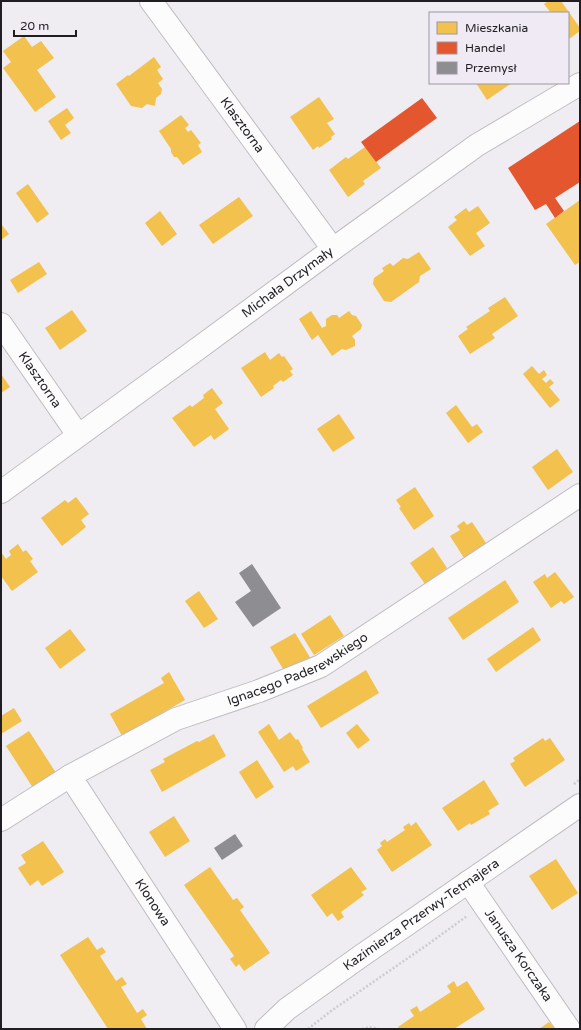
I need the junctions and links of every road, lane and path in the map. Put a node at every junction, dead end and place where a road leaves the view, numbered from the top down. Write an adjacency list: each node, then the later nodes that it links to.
1 (151, 1): 3 (street, Klasztorna)
2 (580, 84): 3 (street, Michała Drzymały)
3 (333, 249): 5 (street, Michała Drzymały)
4 (1, 324): 5 (street, Klasztorna)
5 (78, 436): 6 (street, Michała Drzymały)
6 (1, 492)
7 (580, 495): 8 (street, Ignacego Paderewskiego)
8 (70, 776): 10 (street, Ignacego Paderewskiego); 12 (street, Klonowa)
9 (580, 805): 11 (street, Kazimierza Przerwy-Tetmajera)
10 (1, 820)
11 (468, 882): 13 (street, Kazimierza Przerwy-Tetmajera); 16 (street, Janusza Korczaka)
12 (235, 1029)
13 (266, 1029)
14 (362, 1029): 15 (path)
15 (379, 1029)
16 (569, 1029)

